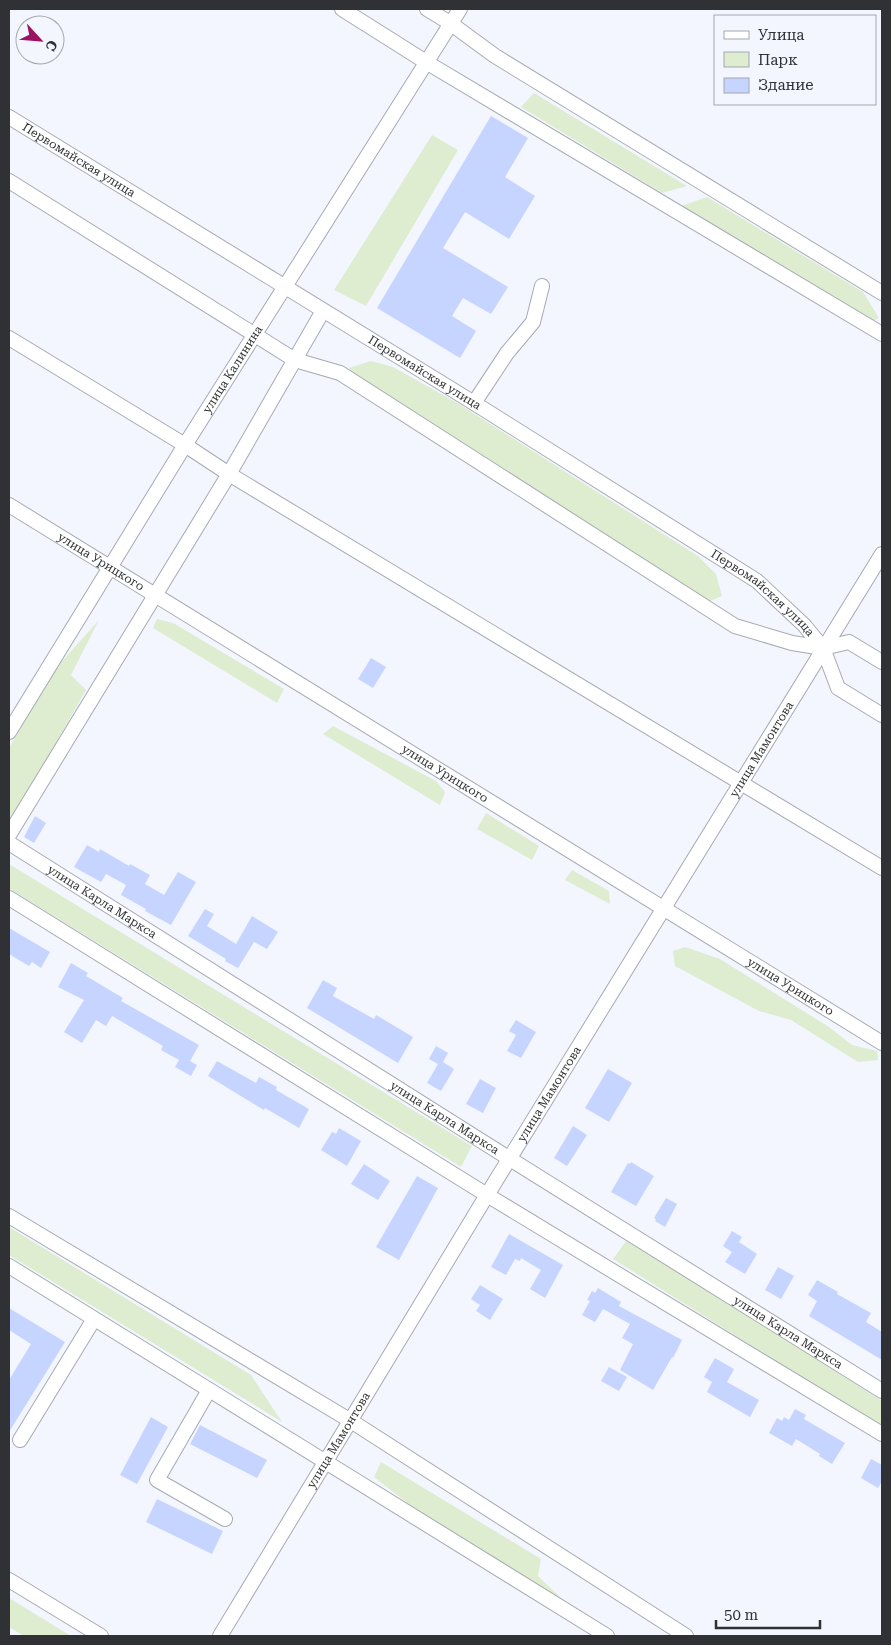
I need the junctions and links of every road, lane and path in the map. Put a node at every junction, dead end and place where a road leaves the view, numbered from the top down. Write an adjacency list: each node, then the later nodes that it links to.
1 (342, 9): 5 (street)
2 (427, 9): 4 (street)
3 (460, 9): 4 (street, улица Калинина)
4 (450, 23): 5 (street, улица Калинина); 10 (street)
5 (426, 62): 8 (street, улица Калинина); 12 (street)
6 (9, 117): 8 (street, Первомайская улица)
7 (9, 181): 13 (street, Первомайская улица)
8 (285, 286): 13 (street, улица Калинина); 16 (street, Первомайская улица)
9 (542, 286): 16 (street)
10 (882, 293)
11 (320, 316): 15 (street)
12 (882, 334)
13 (255, 335): 15 (street, Первомайская улица); 17 (street, улица Калинина)
14 (9, 338): 17 (street)
15 (295, 360): 18 (street); 23 (street, Первомайская улица)
16 (474, 404): 23 (street, Первомайская улица)
17 (185, 445): 18 (street); 21 (street, улица Калинина)
18 (229, 474): 22 (street); 27 (street)
19 (9, 505): 21 (street, улица Урицкого)
20 (882, 554): 23 (street, улица Мамонтова)
21 (109, 567): 22 (street, улица Урицкого); 26 (street, улица Калинина)
22 (155, 595): 28 (street); 32 (street, улица Урицкого)
23 (823, 648): 24 (street, Первомайская улица); 25 (street, Первомайская улица); 27 (street, улица Мамонтова)
24 (882, 662)
25 (882, 715)
26 (9, 732)
27 (740, 783): 30 (street); 32 (street, улица Мамонтова)
28 (9, 835)
29 (9, 843): 34 (street, улица Карла Маркса)
30 (882, 868)
31 (9, 898): 35 (street)
32 (664, 908): 33 (street, улица Урицкого); 34 (street, улица Мамонтова)
33 (882, 1043)
34 (510, 1159): 35 (street, улица Мамонтова); 40 (street, улица Карла Маркса)
35 (487, 1195): 41 (street, улица Мамонтова); 42 (street)
36 (9, 1216): 41 (street)
37 (9, 1268): 38 (street)
38 (94, 1319): 39 (street); 43 (street)
39 (209, 1390): 44 (street); 45 (street)
40 (882, 1391)
41 (351, 1421): 44 (street, улица Мамонтова); 50 (street)
42 (882, 1434)
43 (20, 1440)
44 (326, 1461): 48 (street, улица Мамонтова); 49 (street)
45 (226, 1519)
46 (9, 1580): 47 (street)
47 (101, 1636)
48 (220, 1636)
49 (607, 1636)
50 (686, 1636)

